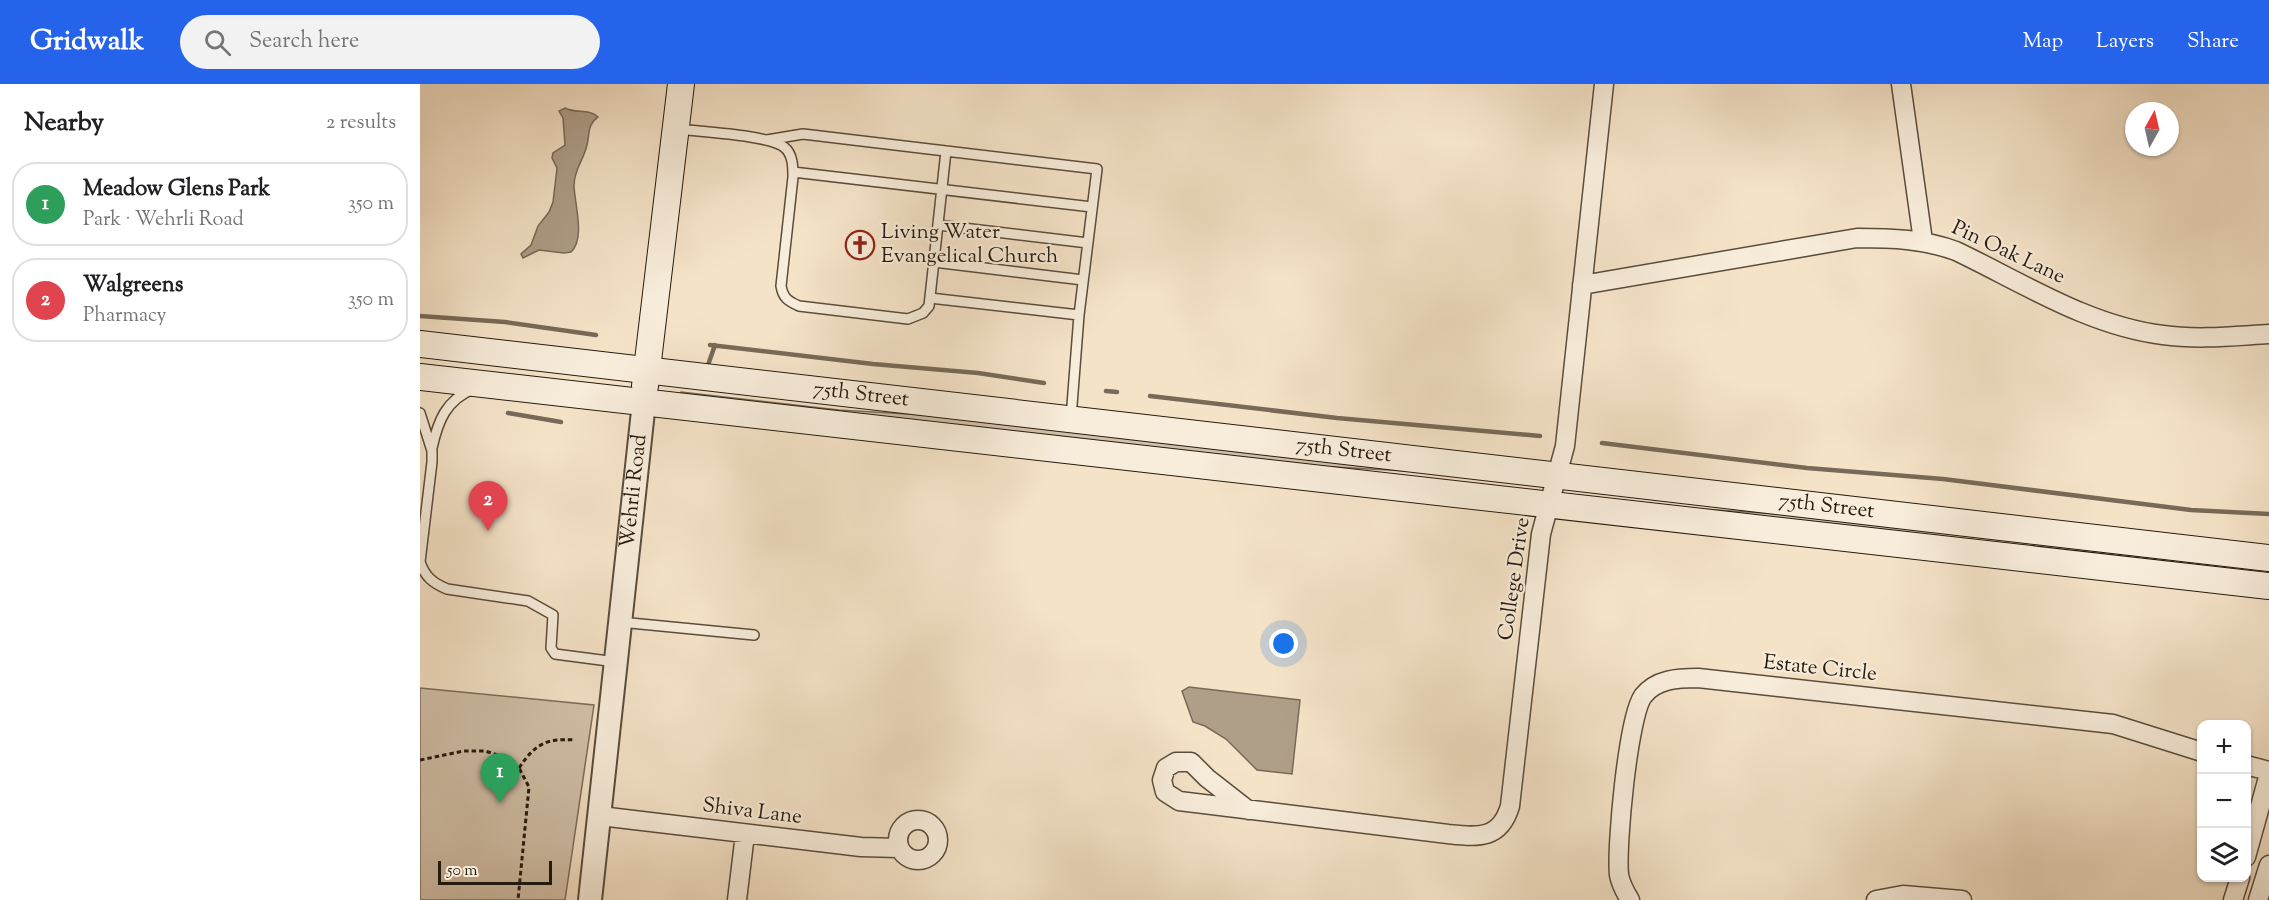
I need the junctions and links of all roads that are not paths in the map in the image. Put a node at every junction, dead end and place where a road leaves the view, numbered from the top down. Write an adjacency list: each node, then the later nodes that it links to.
1 (681, 84): 4 (main road, Wehrli Road)
2 (1604, 84): 15 (street, College Drive)
3 (1901, 84): 11 (street)
4 (676, 129): 5 (lane); 20 (main road, Wehrli Road)
5 (767, 140): 6 (lane); 7 (lane)
6 (946, 151): 8 (lane); 9 (lane)
7 (793, 172): 8 (lane); 16 (lane)
8 (942, 189): 9 (lane); 10 (lane)
9 (1092, 207): 12 (lane)
10 (938, 225): 12 (lane); 13 (lane)
11 (1923, 241): 15 (street, Pin Oak Lane); 18 (street, Pin Oak Lane)
12 (1088, 243): 14 (lane)
13 (934, 262): 14 (lane); 16 (lane)
14 (1083, 280): 17 (lane)
15 (1582, 285): 27 (street, College Drive)
16 (930, 298): 17 (lane)
17 (1079, 315): 25 (lane)
18 (2269, 334)
19 (420, 345): 20 (main road, 75th Street)
20 (647, 370): 23 (main road, Wehrli Road); 25 (main road, 75th Street)
21 (420, 377): 22 (main road, 75th Street)
22 (487, 384): 23 (main road, 75th Street); 26 (lane)
23 (644, 402): 28 (main road, 75th Street); 31 (street, Wehrli Road)
24 (420, 413): 26 (lane)
25 (1071, 418): 27 (main road, 75th Street)
26 (432, 450): 33 (lane)
27 (1557, 475): 28 (street, College Drive); 29 (main road, 75th Street)
28 (1549, 505): 30 (main road, 75th Street); 37 (street, College Drive)
29 (2269, 558)
30 (2269, 586)
31 (620, 622): 32 (lane); 33 (street, Wehrli Road)
32 (754, 636)
33 (616, 662): 38 (street, Wehrli Road)
34 (2197, 750): 46 (street, Estate Circle)
35 (2251, 766): 36 (street)
36 (2269, 772): 40 (street)
37 (1248, 810)
38 (600, 816): 39 (street, Shiva Lane); 44 (street, Wehrli Road)
39 (745, 834): 41 (street, Shiva Lane); 45 (street)
40 (2251, 842)
41 (899, 848)
42 (2269, 865): 50 (street)
43 (2239, 882): 49 (street)
44 (590, 900)
45 (737, 900)
46 (1630, 900)
47 (1876, 900): 48 (street)
48 (1962, 900)
49 (2233, 900)
50 (2258, 900)

